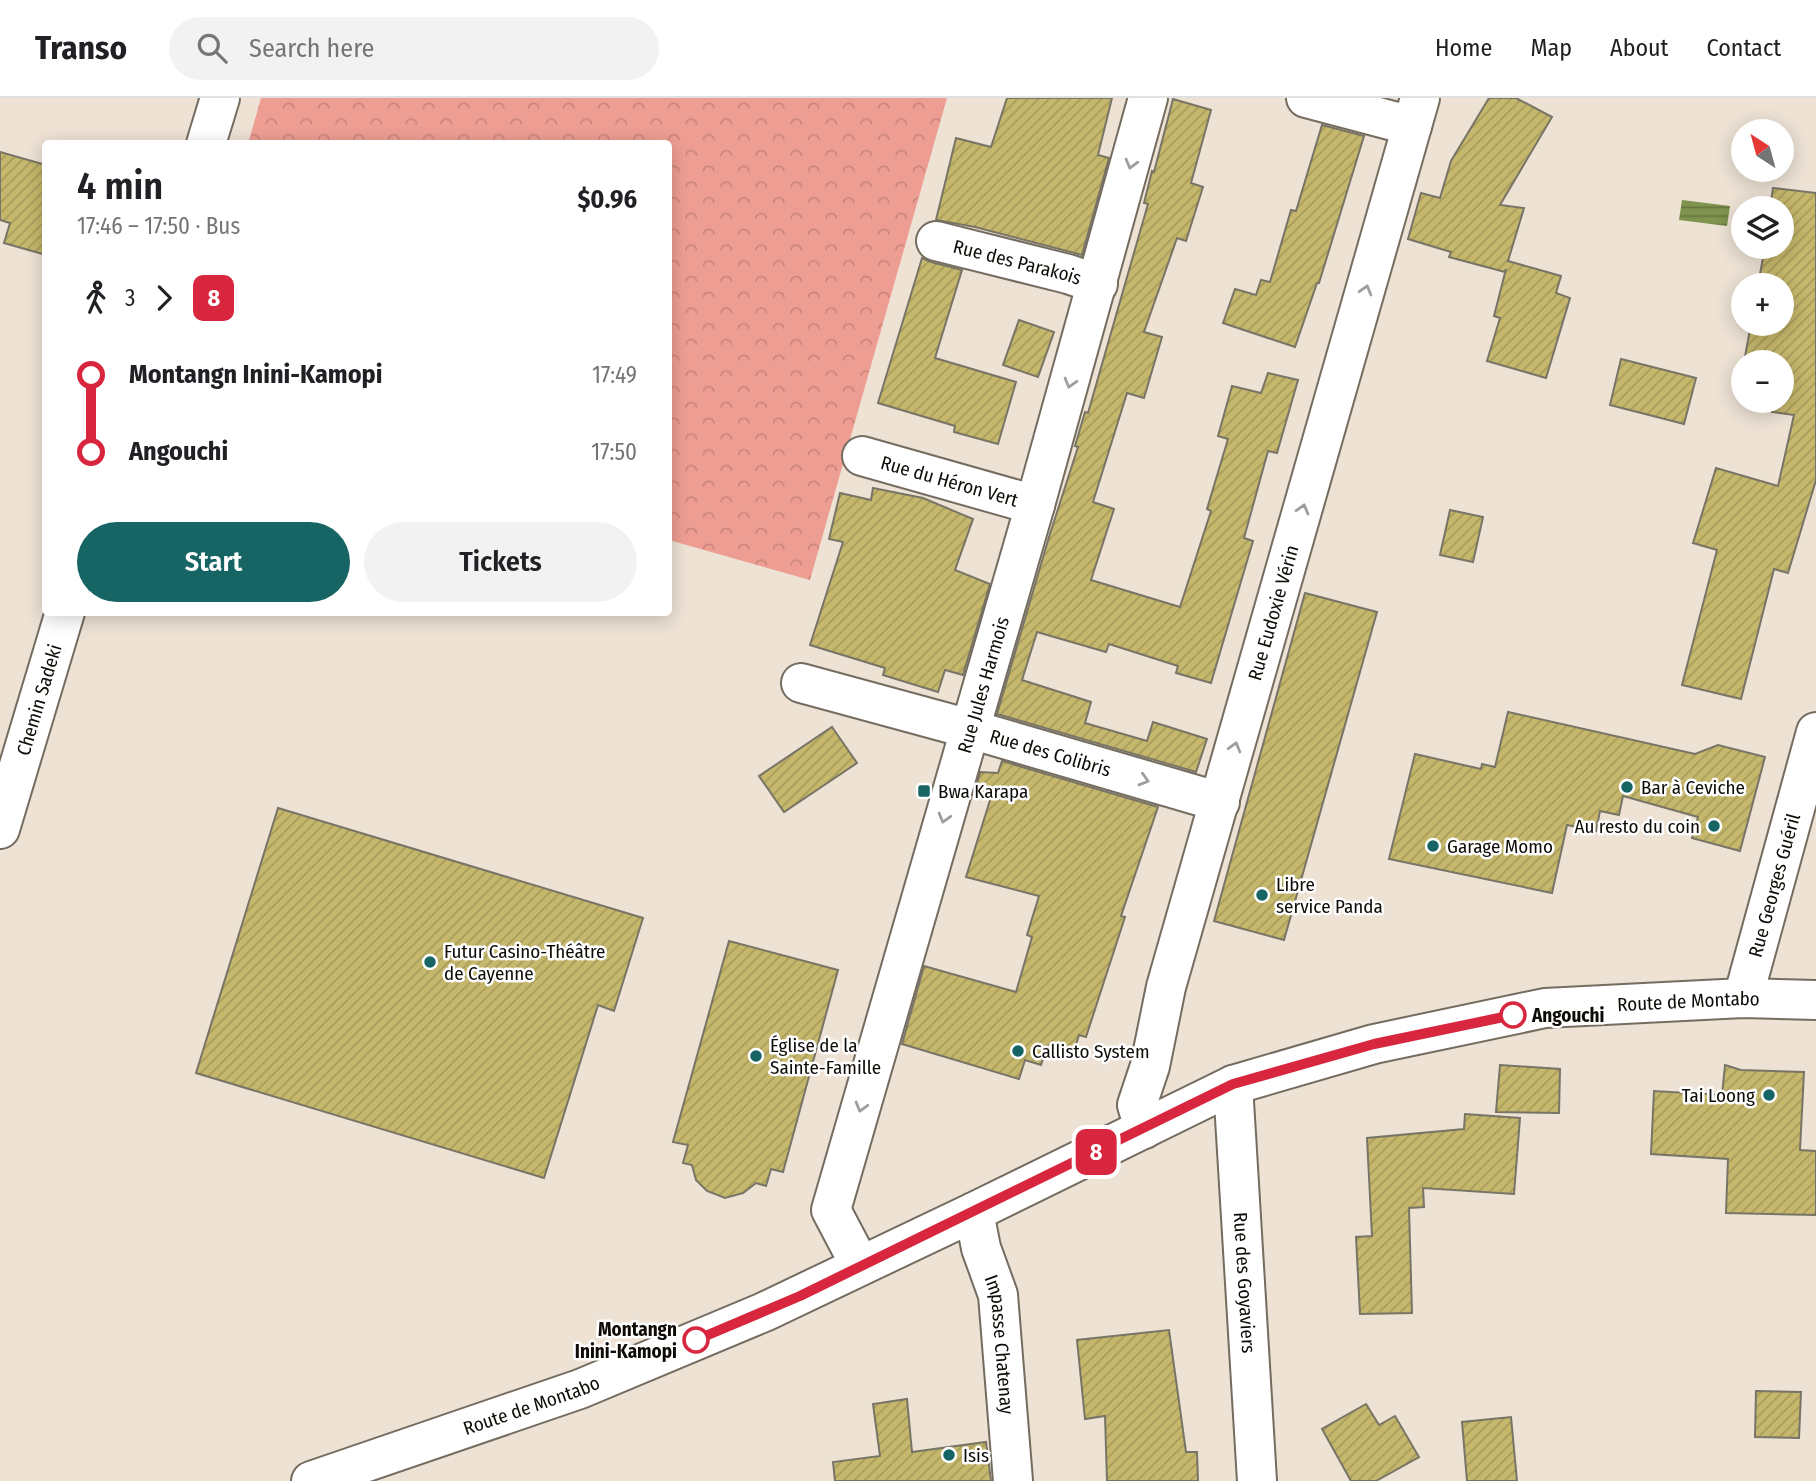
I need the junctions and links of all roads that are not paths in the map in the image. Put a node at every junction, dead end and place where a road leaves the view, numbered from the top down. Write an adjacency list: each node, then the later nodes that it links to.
1 (220, 98): 5 (street)
2 (1148, 98): 7 (street, Rue Jules Harmois, one-way to 7)
3 (1306, 98): 4 (street)
4 (1416, 112): 14 (street, Rue Eudoxie Vérin, one-way to 4)
5 (207, 140)
6 (936, 241): 7 (street, Rue des Parakois)
7 (1098, 284): 9 (street, Rue Jules Harmois, one-way to 9)
8 (862, 456): 9 (street, Rue du Héron Vert)
9 (1035, 505): 12 (street, Rue Jules Harmois)
10 (64, 616): 15 (street, Chemin Sadeki)
11 (801, 683): 12 (street, Rue des Colibris)
12 (970, 729): 14 (street, Rue des Colibris, one-way to 14); 21 (street, Rue Jules Harmois, one-way to 21)
13 (1816, 732): 16 (street, Rue Georges Guéril)
14 (1220, 802): 19 (street, Rue Eudoxie Vérin)
15 (0, 829)
16 (1743, 998): 17 (street, Route de Montabo); 18 (street, Route de Montabo)
17 (1816, 1000)
18 (1233, 1084): 19 (street, Route de Montabo); 24 (street, Rue des Goyaviers)
19 (1144, 1129): 20 (street, Route de Montabo)
20 (974, 1212): 21 (street, Route de Montabo); 23 (street, Impasse Chatenay)
21 (860, 1265): 22 (street, Route de Montabo)
22 (311, 1481)
23 (1013, 1481)
24 (1257, 1481)

